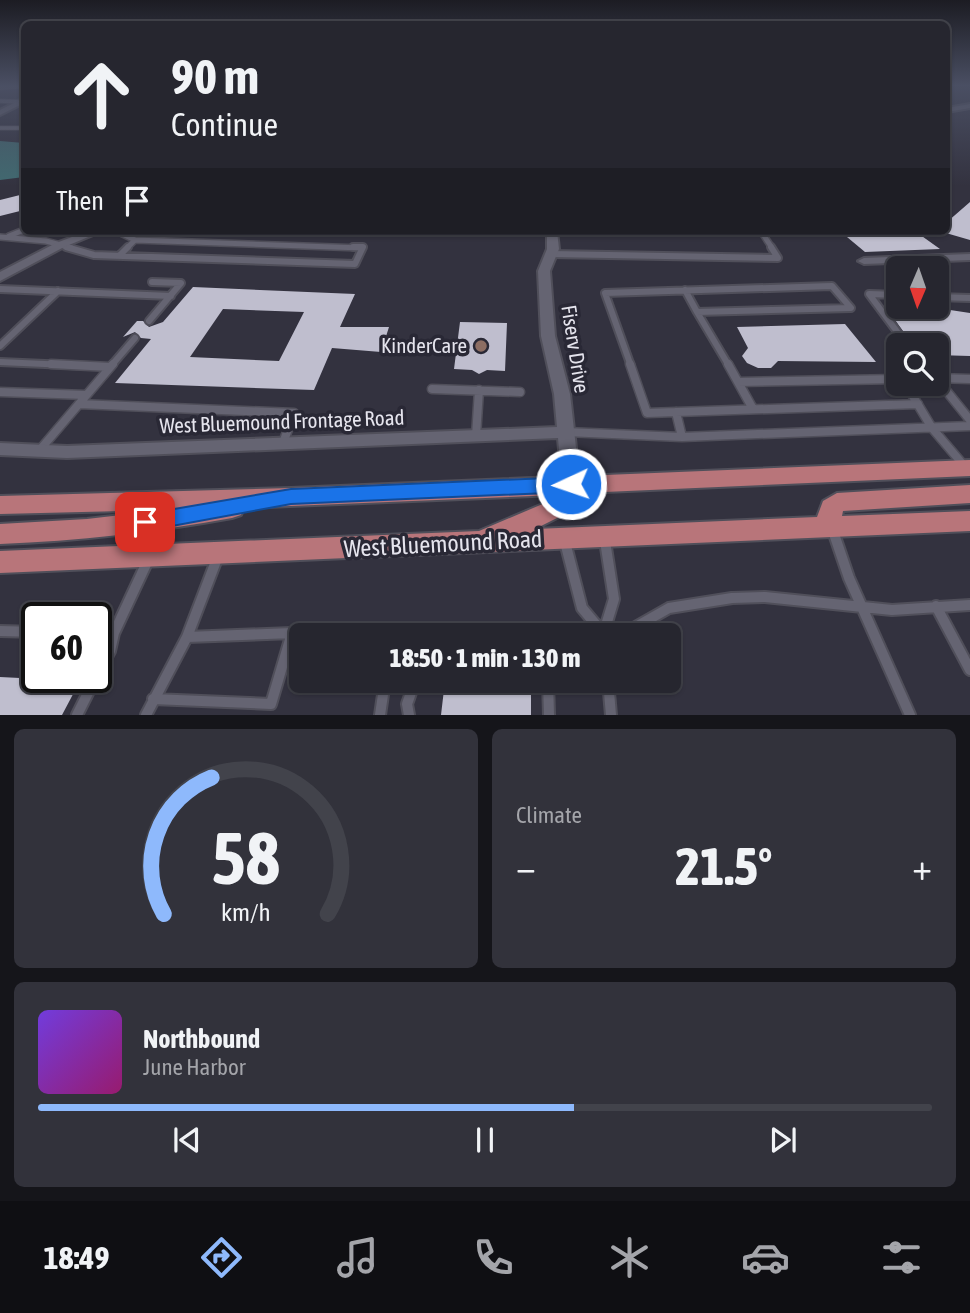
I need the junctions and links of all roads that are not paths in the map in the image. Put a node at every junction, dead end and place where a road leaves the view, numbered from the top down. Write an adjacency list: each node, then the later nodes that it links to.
1 (0, 128): 2 (lane)
2 (21, 128)
3 (21, 231): 8 (lane)
4 (87, 235): 10 (street)
5 (124, 235): 9 (lane)
6 (552, 235): 11 (street, Fiserv Drive)
7 (764, 235): 11 (lane)
8 (2, 238): 10 (lane)
9 (135, 240): 12 (lane); 12 (lane)
10 (61, 245): 12 (lane); 15 (street)
11 (551, 254): 51 (street, Fiserv Drive)
12 (118, 256)
13 (970, 257): 14 (street)
14 (864, 261)
15 (0, 276)
16 (152, 282): 21 (lane)
17 (0, 289): 19 (lane)
18 (685, 290): 24 (lane); 24 (lane); 47 (lane)
19 (58, 292): 21 (lane); 30 (lane)
20 (886, 295): 25 (lane)
21 (170, 296): 27 (lane)
22 (949, 297): 23 (lane)
23 (970, 298)
24 (697, 312): 36 (lane)
25 (886, 317)
26 (887, 319): 28 (lane)
27 (149, 321)
28 (898, 333)
29 (135, 338): 32 (lane)
30 (0, 346)
31 (0, 362): 32 (lane)
32 (110, 367): 42 (lane)
33 (949, 378): 35 (lane)
34 (886, 379): 36 (lane)
35 (970, 379)
36 (737, 382): 46 (lane)
37 (432, 389): 38 (lane)
38 (479, 390): 40 (lane); 52 (lane)
39 (0, 392): 42 (lane)
40 (520, 392)
41 (949, 394): 48 (lane)
42 (86, 395): 44 (lane)
43 (913, 396): 45 (lane)
44 (79, 404): 54 (lane); 56 (lane)
45 (918, 404): 46 (lane); 50 (lane)
46 (753, 409): 47 (lane)
47 (676, 412): 53 (lane)
48 (970, 420)
49 (970, 426): 50 (lane)
50 (932, 428): 53 (lane); 57 (lane)
51 (566, 432): 52 (street, West Bluemound Frontage Road); 53 (lane); 58 (street, Fiserv Drive)
52 (476, 436): 54 (street, West Bluemound Frontage Road)
53 (682, 438)
54 (283, 443): 56 (street, West Bluemound Frontage Road)
55 (0, 449): 56 (street, West Bluemound Frontage Road)
56 (37, 453)
57 (968, 468): 58 (main road)
58 (571, 484): 60 (main road); 67 (main road)
59 (970, 494): 63 (main road)
60 (291, 497): 61 (main road); 64 (main road)
61 (0, 505)
62 (970, 521): 63 (main road, West Bluemound Road)
63 (832, 527): 65 (main road, West Bluemound Road); 73 (lane)
64 (0, 534)
65 (604, 537): 66 (main road, West Bluemound Road); 75 (lane)
66 (565, 539): 67 (main road, West Bluemound Road); 74 (lane)
67 (480, 542): 68 (main road, West Bluemound Road)
68 (218, 554): 69 (main road, West Bluemound Road); 80 (lane)
69 (149, 558): 70 (main road, West Bluemound Road); 79 (lane)
70 (0, 562)
71 (970, 605): 72 (lane)
72 (936, 606): 73 (lane); 82 (lane)
73 (863, 609): 76 (lane); 95 (lane)
74 (594, 623)
75 (606, 623)
76 (643, 623)
77 (0, 631): 78 (lane)
78 (21, 632)
79 (114, 633): 81 (lane)
80 (187, 637): 88 (lane); 88 (lane)
81 (112, 642)
82 (970, 670)
83 (88, 693): 89 (lane)
84 (383, 693): 91 (lane)
85 (411, 693): 92 (lane)
86 (548, 693): 93 (lane)
87 (609, 693): 94 (lane)
88 (153, 699): 90 (lane)
89 (77, 715)
90 (146, 715)
91 (380, 715)
92 (409, 715)
93 (549, 715)
94 (611, 715)
95 (910, 715)

